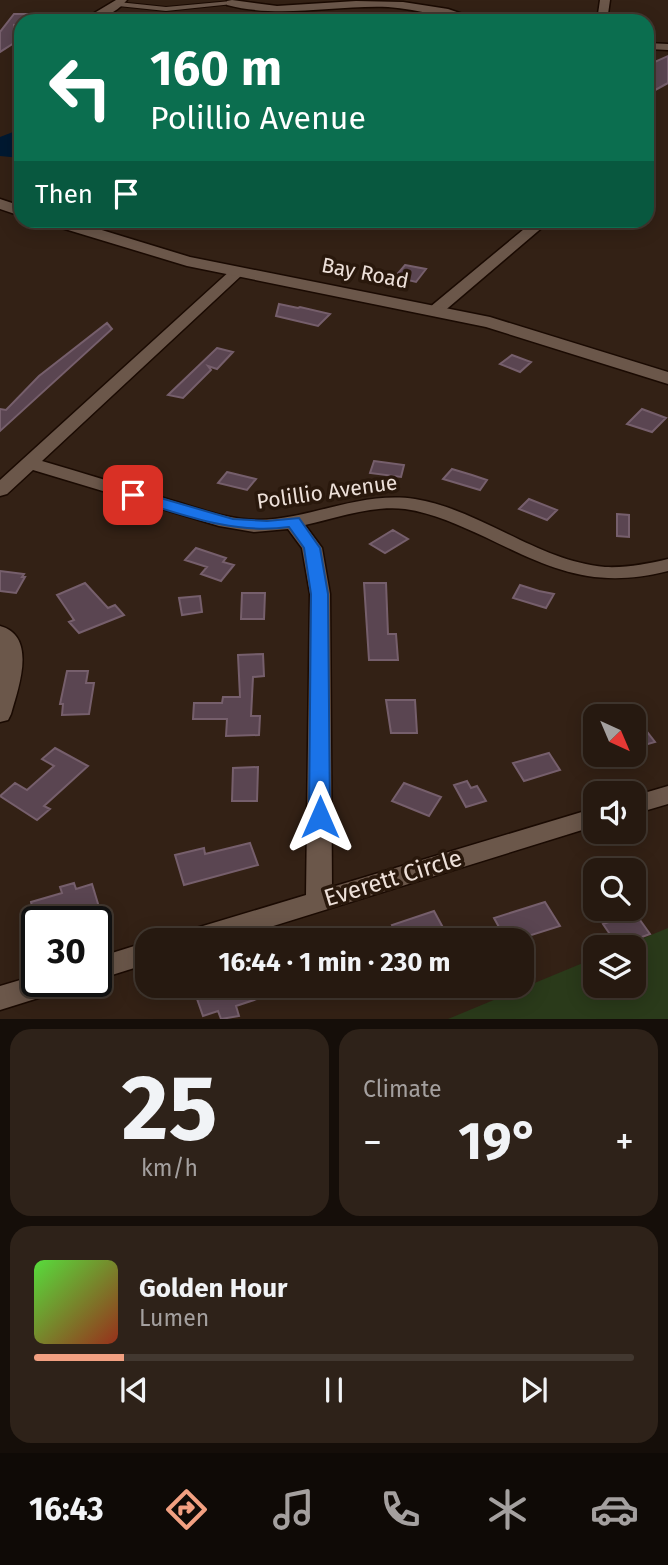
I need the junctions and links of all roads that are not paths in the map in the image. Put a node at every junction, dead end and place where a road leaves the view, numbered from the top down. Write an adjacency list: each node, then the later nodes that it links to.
1 (120, 2): 2 (lane); 3 (street)
2 (231, 3): 4 (street)
3 (99, 14)
4 (456, 14)
5 (76, 228): 7 (main road, Bay Road)
6 (534, 228): 8 (street)
7 (237, 272): 8 (main road, Bay Road); 10 (street)
8 (436, 310): 9 (main road, Bay Road)
9 (668, 378)
10 (29, 463): 11 (street); 12 (street, Polillio Avenue)
11 (0, 490)
12 (293, 522): 13 (street, Polillio Avenue); 19 (street)
13 (668, 565)
14 (0, 634): 15 (street)
15 (0, 715)
16 (668, 794): 17 (street)
17 (646, 801)
18 (583, 821): 19 (street, Everett Circle)
19 (320, 901): 20 (street, Everett Circle)
20 (231, 928)
21 (135, 957): 22 (street)
22 (112, 964)
23 (21, 992): 24 (street)
24 (0, 998)

